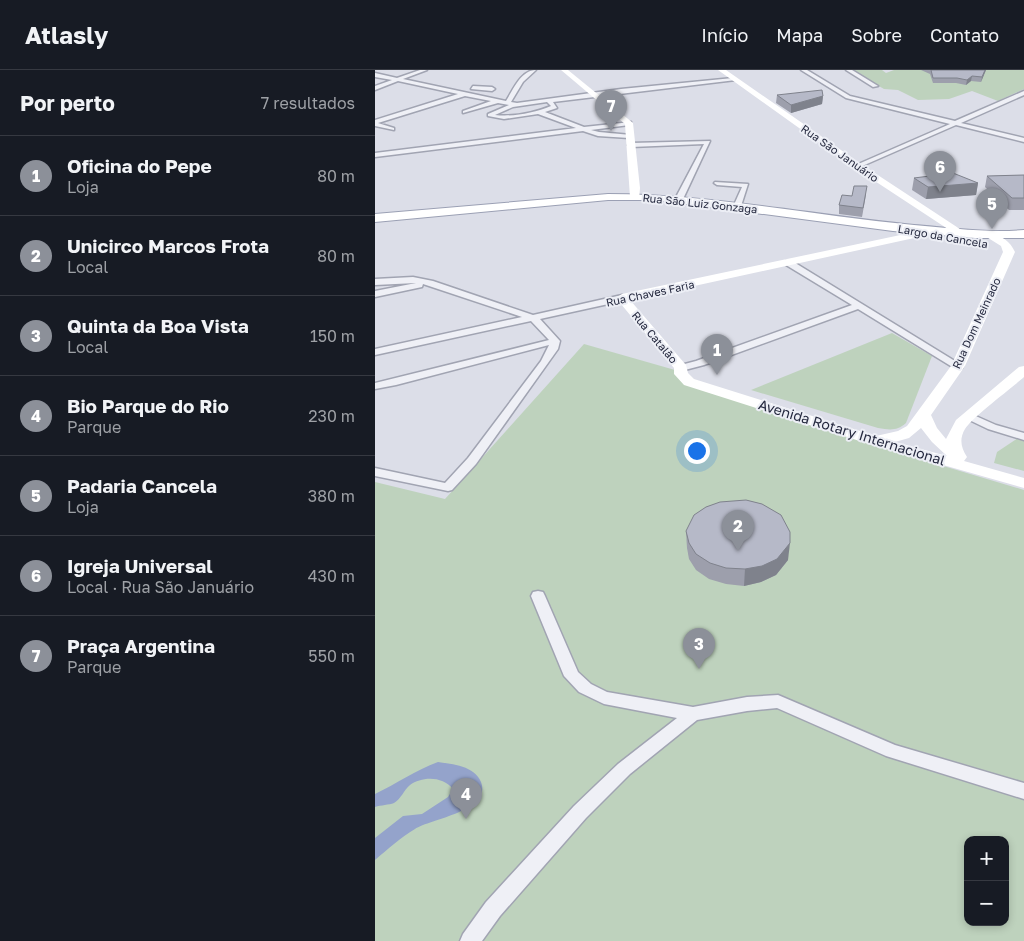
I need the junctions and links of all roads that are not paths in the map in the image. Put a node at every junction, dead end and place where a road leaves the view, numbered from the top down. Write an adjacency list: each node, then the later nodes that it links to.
1 (425, 70): 8 (street)
2 (535, 70): 19 (street)
3 (564, 70): 14 (street)
4 (721, 70): 9 (street, Rua São Januário)
5 (803, 70): 25 (street)
6 (848, 70): 10 (street)
7 (375, 74): 8 (street)
8 (398, 79): 11 (street); 13 (street)
9 (733, 80): 14 (street); 33 (street, Rua São Januário)
10 (875, 86)
11 (375, 88)
12 (473, 88): 16 (street)
13 (464, 94): 16 (street); 23 (street)
14 (591, 94): 17 (street); 24 (street)
15 (1022, 96): 25 (street)
16 (480, 97): 18 (street)
17 (548, 100): 20 (street); 22 (street)
18 (497, 101): 19 (street); 21 (street)
19 (507, 103): 20 (street)
20 (517, 105): 22 (street); 22 (street)
21 (465, 112)
22 (538, 112): 26 (street)
23 (375, 123): 27 (street)
24 (629, 123): 26 (street); 29 (street)
25 (956, 124): 28 (street); 33 (street)
26 (585, 128): 29 (street); 31 (street)
27 (392, 129)
28 (1024, 140)
29 (630, 141): 37 (street); 38 (street)
30 (376, 148): 31 (street)
31 (395, 153): 32 (street)
32 (375, 155)
33 (858, 166): 43 (street, Rua São Januário)
34 (734, 175): 36 (street)
35 (717, 183): 36 (street)
36 (731, 184): 39 (street)
37 (635, 197): 38 (main road, Rua São Luiz Gonzaga); 40 (main road, Rua São Luiz Gonzaga)
38 (679, 199): 39 (main road, Rua São Luiz Gonzaga)
39 (737, 207): 41 (main road, Rua São Luiz Gonzaga)
40 (375, 218)
41 (893, 227): 42 (main road, Largo da Cancela); 43 (main road, Rua São Luiz Gonzaga)
42 (924, 233): 43 (main road); 46 (main road, Largo da Cancela); 48 (street, Rua Chaves Faria)
43 (961, 233): 45 (main road, Rua São Luiz Gonzaga)
44 (1024, 234): 45 (main road, Rua São Luiz Gonzaga)
45 (990, 236): 46 (street)
46 (1006, 244): 47 (main road, Largo da Cancela); 57 (street, Rua Dom Meinrado)
47 (1024, 246)
48 (789, 263): 52 (street, Rua Chaves Faria); 53 (street)
49 (375, 282): 50 (street)
50 (430, 283): 51 (street); 54 (street)
51 (375, 294)
52 (622, 298): 54 (street, Rua Chaves Faria); 59 (street, Rua Catalão)
53 (858, 306): 57 (street); 59 (street)
54 (534, 318): 55 (street); 56 (street, Rua Chaves Faria)
55 (555, 340): 60 (street); 66 (street)
56 (375, 352)
57 (958, 366): 61 (street, Rua Dom Meinrado)
58 (1024, 370): 62 (street)
59 (682, 372): 64 (street, Avenida Rotary Internacional)
60 (375, 386)
61 (923, 415): 64 (street, Rua Dom Meinrado); 65 (street)
62 (969, 416): 63 (street); 65 (street)
63 (1024, 437)
64 (875, 440): 67 (street, Avenida Rotary Internacional)
65 (955, 455): 67 (street)
66 (375, 472)
67 (988, 472): 68 (street, Avenida Rotary Internacional)
68 (1024, 483)
69 (538, 596): 70 (street)
70 (693, 714): 71 (street); 72 (street)
71 (1024, 791)
72 (470, 941)

